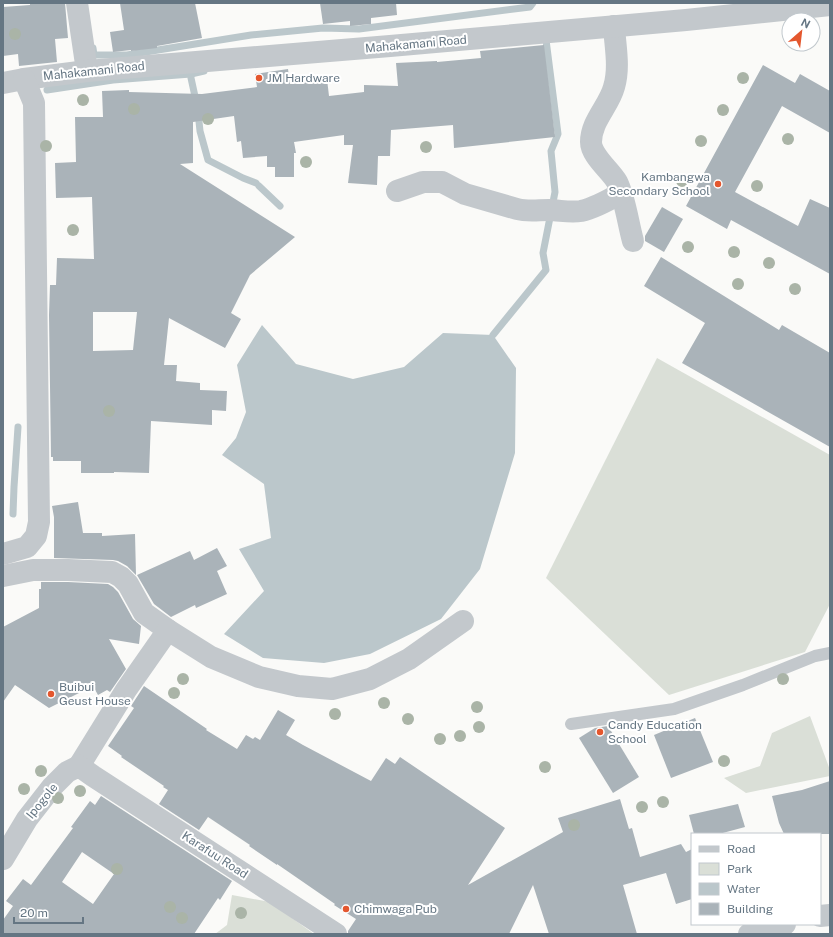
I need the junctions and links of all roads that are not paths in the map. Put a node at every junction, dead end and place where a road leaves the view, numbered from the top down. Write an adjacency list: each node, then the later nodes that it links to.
1 (77, 3): 4 (street)
2 (830, 5): 3 (street, Mahakamani Road)
3 (614, 26): 4 (street, Mahakamani Road); 7 (street)
4 (87, 71): 5 (street, Mahakamani Road)
5 (13, 81): 9 (street)
6 (397, 191): 7 (street)
7 (621, 193): 8 (street)
8 (632, 241)
9 (3, 554)
10 (3, 576): 12 (street)
11 (463, 621): 12 (street)
12 (168, 630): 15 (street)
13 (830, 653): 14 (lane)
14 (571, 724)
15 (86, 771): 16 (street, Ipogole); 18 (street, Karafuu Road)
16 (3, 859)
17 (781, 925): 19 (street)
18 (336, 934)
19 (749, 934)

